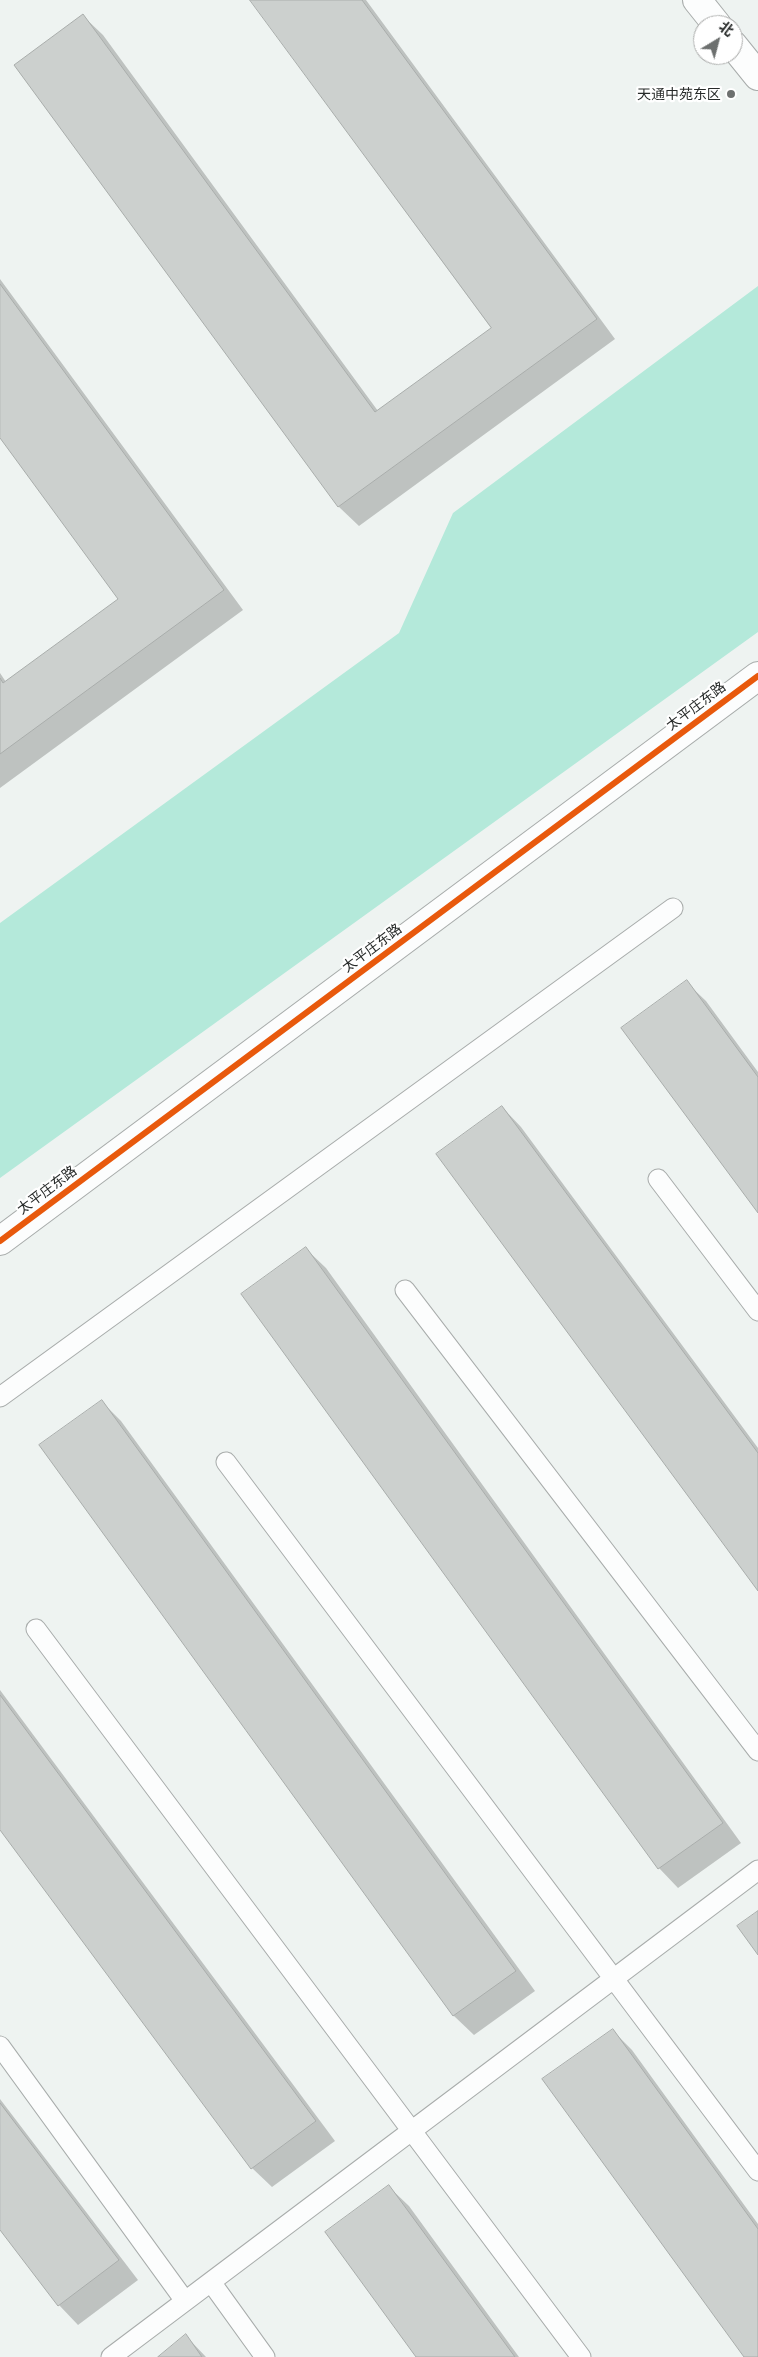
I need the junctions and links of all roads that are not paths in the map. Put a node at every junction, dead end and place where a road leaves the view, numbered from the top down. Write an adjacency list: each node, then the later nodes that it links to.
1 (697, 0): 2 (street)
2 (709, 15)
3 (743, 57): 4 (street)
4 (758, 76)
5 (758, 676): 8 (street, 太平庄东路)
6 (673, 908): 11 (lane)
7 (658, 1179): 10 (lane)
8 (0, 1241)
9 (405, 1290): 14 (lane)
10 (758, 1311)
11 (0, 1397)
12 (226, 1462): 16 (lane)
13 (36, 1630): 18 (lane)
14 (758, 1752)
15 (758, 1870): 16 (lane)
16 (613, 1979): 18 (lane); 19 (lane)
17 (0, 2046): 21 (lane)
18 (411, 2131): 20 (lane); 24 (lane)
19 (758, 2171)
20 (211, 2282): 21 (lane); 23 (lane)
21 (185, 2301): 22 (lane)
22 (111, 2357)
23 (265, 2357)
24 (581, 2357)

